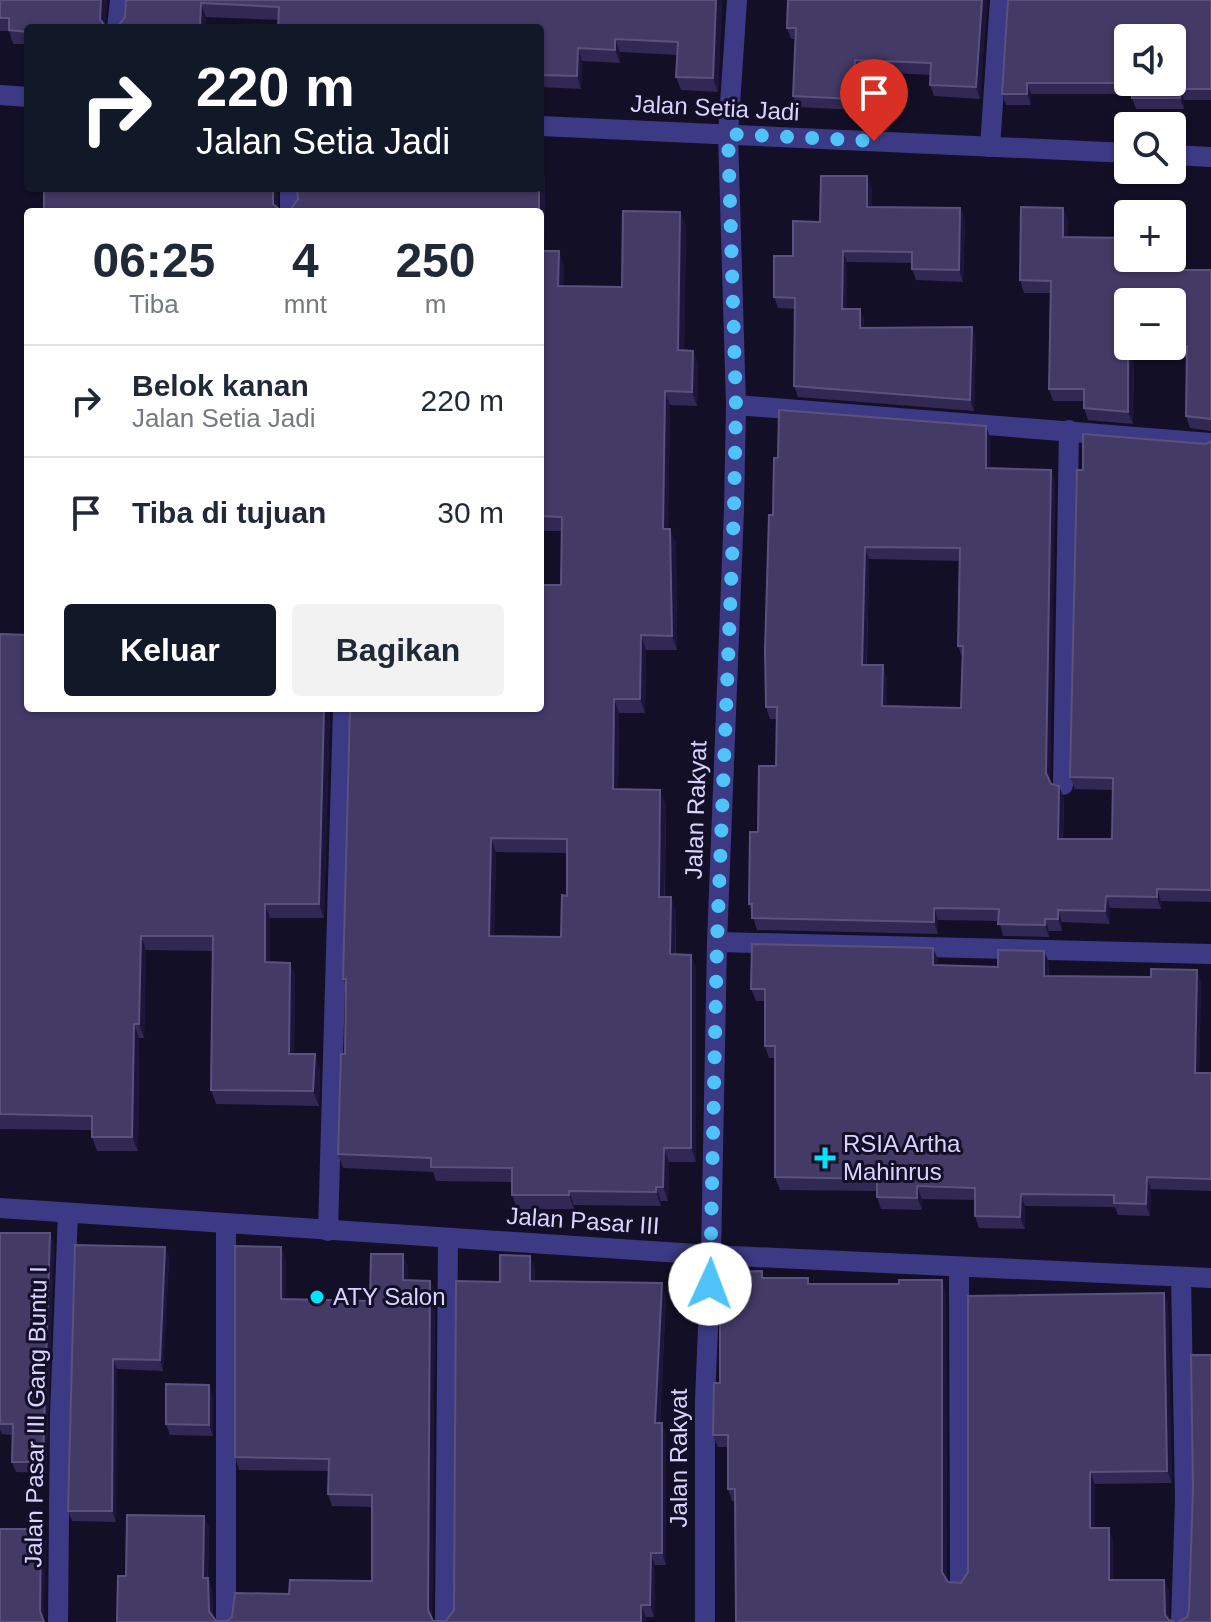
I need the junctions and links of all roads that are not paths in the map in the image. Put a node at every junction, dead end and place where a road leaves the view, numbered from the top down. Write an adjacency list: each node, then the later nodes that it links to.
1 (120, 0): 4 (street)
2 (737, 0): 8 (street, Jalan Rakyat)
3 (1000, 0): 9 (street)
4 (117, 24)
5 (0, 95): 6 (street)
6 (24, 97)
7 (544, 126): 8 (street, Jalan Setia Jadi)
8 (728, 134): 9 (street, Jalan Setia Jadi); 13 (street, Jalan Rakyat)
9 (990, 147): 10 (street, Jalan Setia Jadi)
10 (1114, 152)
11 (1186, 156): 12 (street)
12 (1211, 157)
13 (736, 405): 14 (street); 18 (street, Jalan Rakyat)
14 (1069, 430): 15 (street); 17 (street)
15 (1211, 443)
16 (343, 712): 23 (street)
17 (1063, 785)
18 (717, 942): 19 (street); 25 (street, Jalan Rakyat)
19 (1211, 954)
20 (0, 1208): 21 (street, Jalan Pasar III)
21 (68, 1213): 22 (street, Jalan Pasar III); 30 (street, Jalan Pasar III Gang Buntu I)
22 (226, 1224): 23 (street, Jalan Pasar III); 31 (street)
23 (328, 1231): 24 (street, Jalan Pasar III)
24 (448, 1239): 25 (street, Jalan Pasar III); 32 (street)
25 (711, 1255): 26 (street, Jalan Pasar III); 33 (street, Jalan Rakyat)
26 (959, 1267): 27 (street, Jalan Pasar III); 29 (street)
27 (1181, 1277): 28 (street, Jalan Pasar III); 34 (street)
28 (1211, 1278)
29 (960, 1584)
30 (58, 1622)
31 (226, 1622)
32 (445, 1622)
33 (705, 1622)
34 (1181, 1622)

